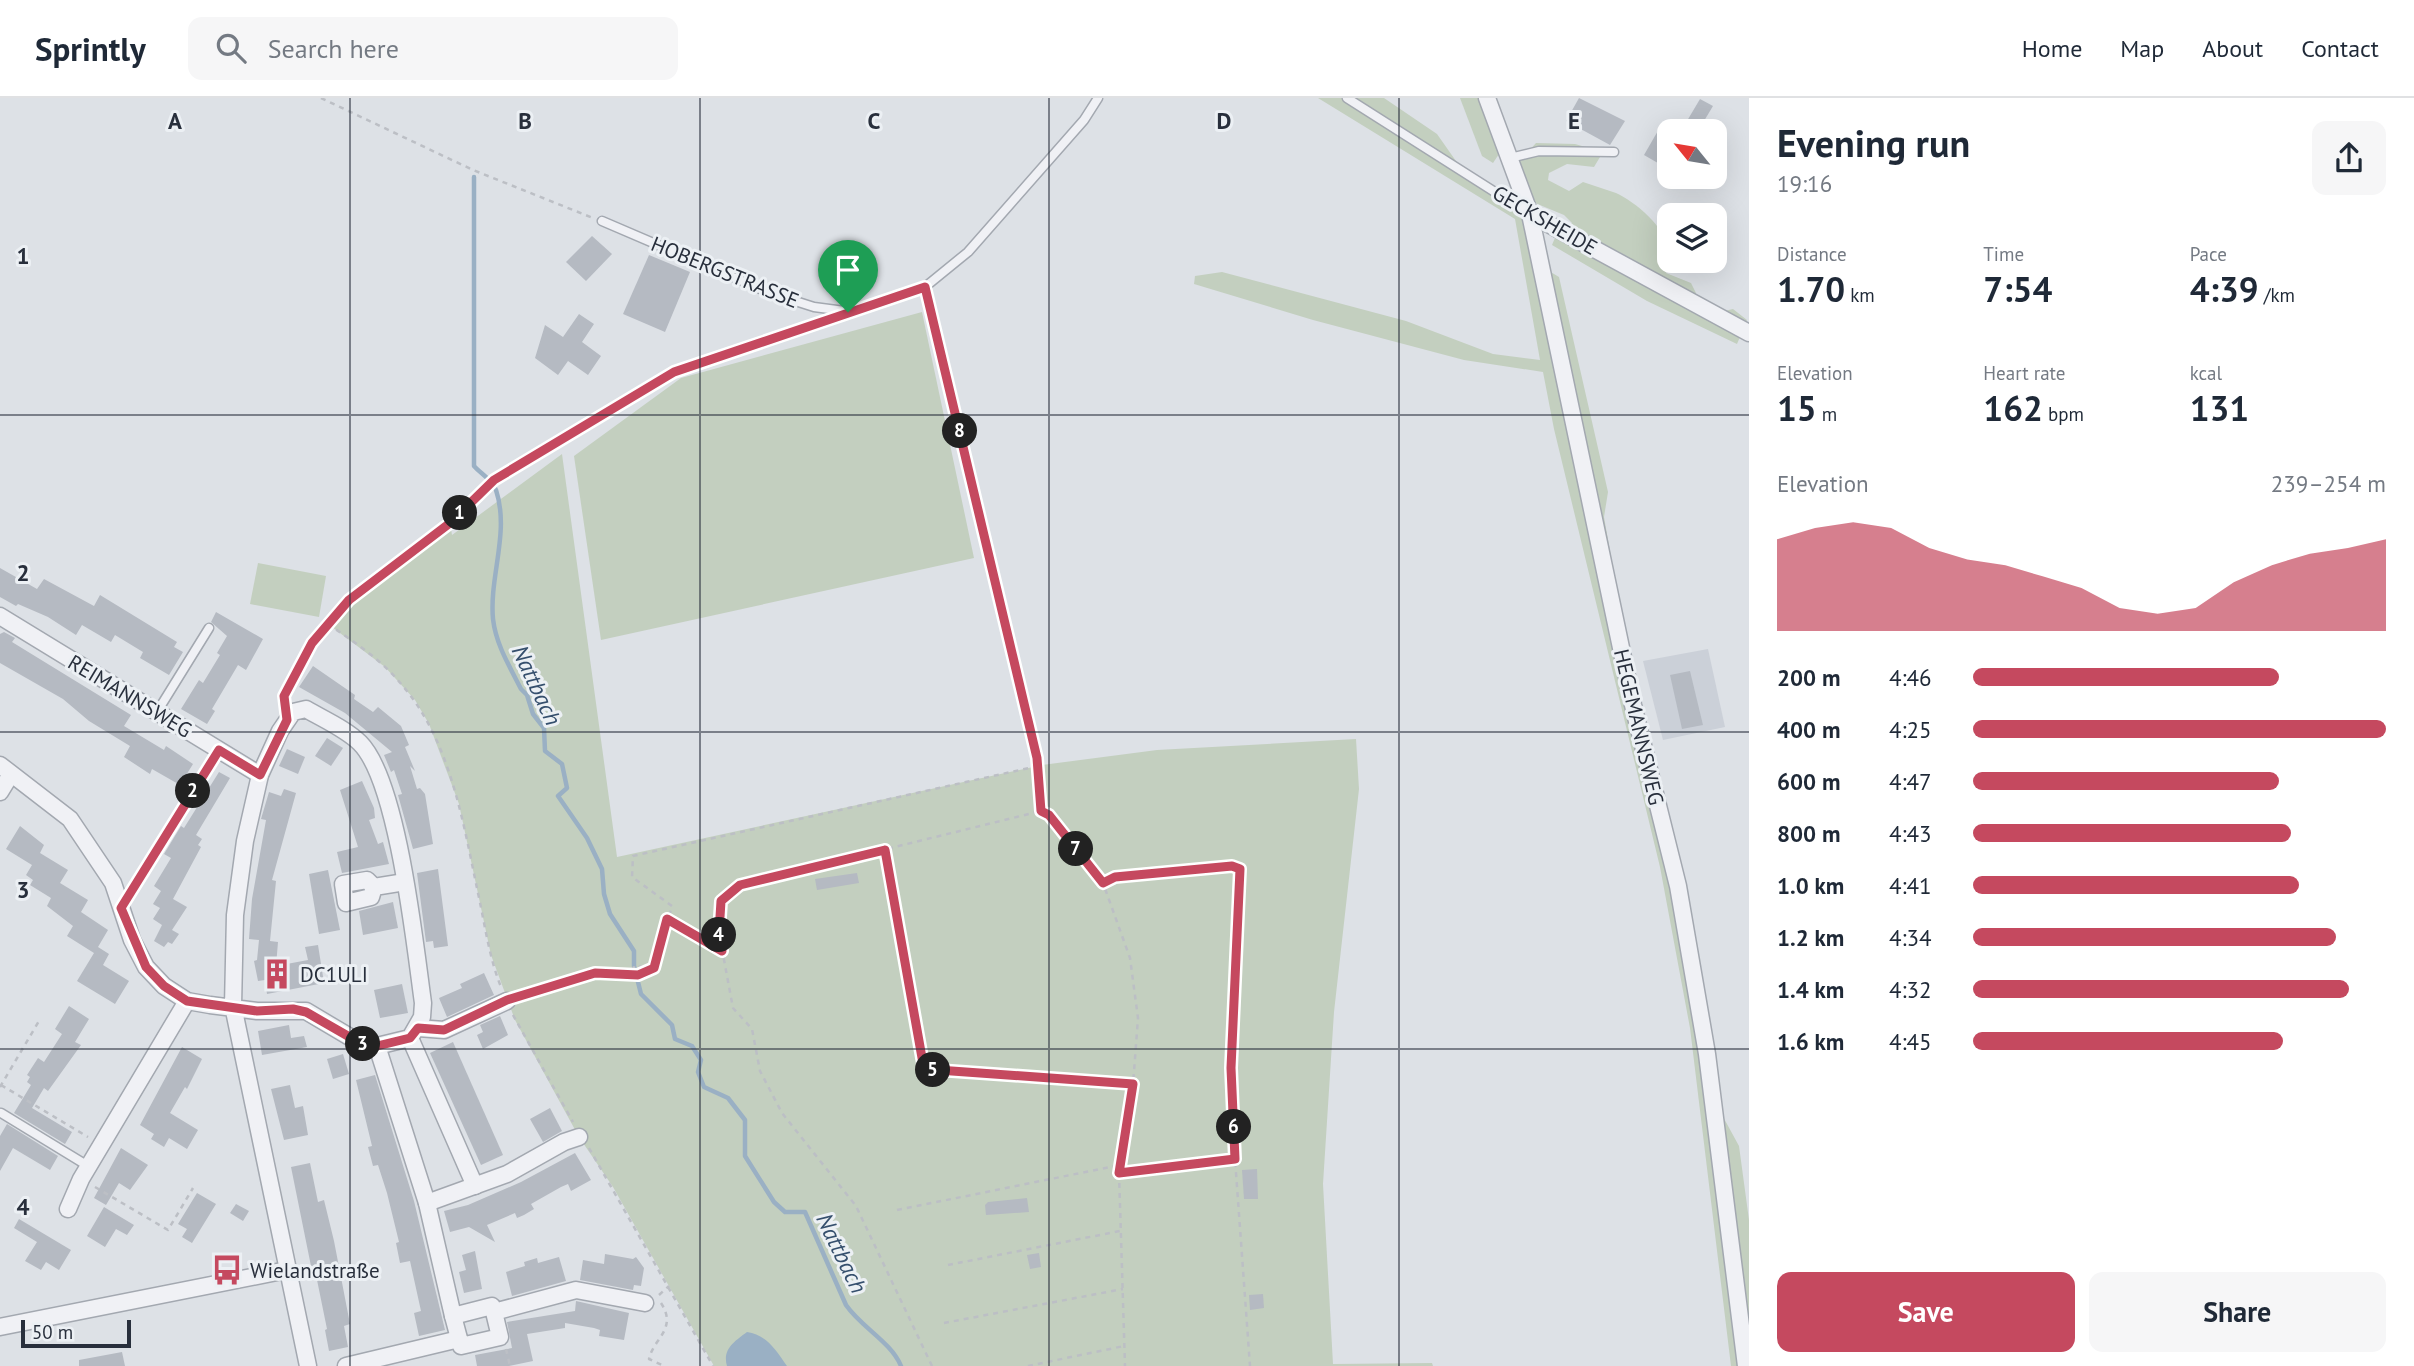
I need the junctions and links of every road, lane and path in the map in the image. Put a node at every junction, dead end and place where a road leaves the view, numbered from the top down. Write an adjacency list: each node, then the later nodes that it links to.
1 (321, 98): 8 (path)
2 (1098, 98): 9 (lane, HOBERGSTRASSE)
3 (1347, 98): 7 (lane, GECKSHEIDE)
4 (1487, 98): 6 (street, HEGEMANNSWEG)
5 (1614, 152): 6 (lane)
6 (1510, 158): 7 (street, HEGEMANNSWEG)
7 (1530, 214): 11 (street, GECKSHEIDE); 70 (street, HEGEMANNSWEG)
8 (602, 221): 10 (lane, HOBERGSTRASSE)
9 (925, 287): 10 (lane, HOBERGSTRASSE); 18 (path)
10 (848, 312): 13 (path)
11 (1749, 333)
12 (0, 617): 15 (street, REIMANNSWEG)
13 (328, 624): 16 (path); 31 (path)
14 (209, 628): 15 (lane)
15 (157, 712): 17 (street, REIMANNSWEG)
16 (287, 720): 20 (street); 24 (street)
17 (219, 750): 20 (street, REIMANNSWEG); 27 (lane)
18 (1038, 766): 22 (path); 29 (path)
19 (6, 770): 21 (street); 27 (street)
20 (260, 775): 33 (street)
21 (0, 792)
22 (1041, 811): 23 (path); 25 (path)
23 (885, 850): 28 (path); 37 (path)
24 (405, 882): 26 (street); 35 (street)
25 (1103, 883): 37 (path); 42 (path)
26 (374, 887)
27 (121, 908): 32 (street)
28 (722, 951): 29 (path); 66 (path)
29 (654, 968): 30 (path); 30 (path)
30 (633, 975): 31 (path)
31 (507, 1000): 35 (street); 40 (path)
32 (187, 1001): 33 (street); 41 (street)
33 (233, 1006): 36 (street); 53 (street)
34 (39, 1021): 38 (path)
35 (414, 1033): 36 (street); 46 (street)
36 (377, 1046): 48 (street)
37 (1133, 1084): 43 (path)
38 (1, 1086): 41 (path)
39 (1, 1113): 44 (lane)
40 (579, 1138): 46 (street); 65 (path)
41 (101, 1145): 44 (street)
42 (1235, 1159): 45 (path); 69 (path)
43 (1120, 1165): 45 (path); 50 (path)
44 (85, 1173): 47 (path); 49 (street)
45 (1119, 1173): 51 (path)
46 (475, 1186): 48 (street)
47 (193, 1188)
48 (427, 1203): 57 (street)
49 (68, 1209)
50 (897, 1210)
51 (1121, 1231): 52 (path); 54 (path)
52 (948, 1265)
53 (287, 1270): 59 (street); 62 (street)
54 (1122, 1289): 58 (path); 61 (path)
55 (651, 1300): 56 (street); 64 (path)
56 (494, 1312): 57 (street); 60 (street)
57 (453, 1316): 60 (street)
58 (944, 1323)
59 (0, 1327)
60 (459, 1339): 63 (street)
61 (1125, 1346): 67 (path); 68 (path)
62 (308, 1366)
63 (346, 1366)
64 (664, 1366)
65 (713, 1366)
66 (932, 1366)
67 (1028, 1366)
68 (1125, 1366)
69 (1250, 1366)
70 (1746, 1366)

